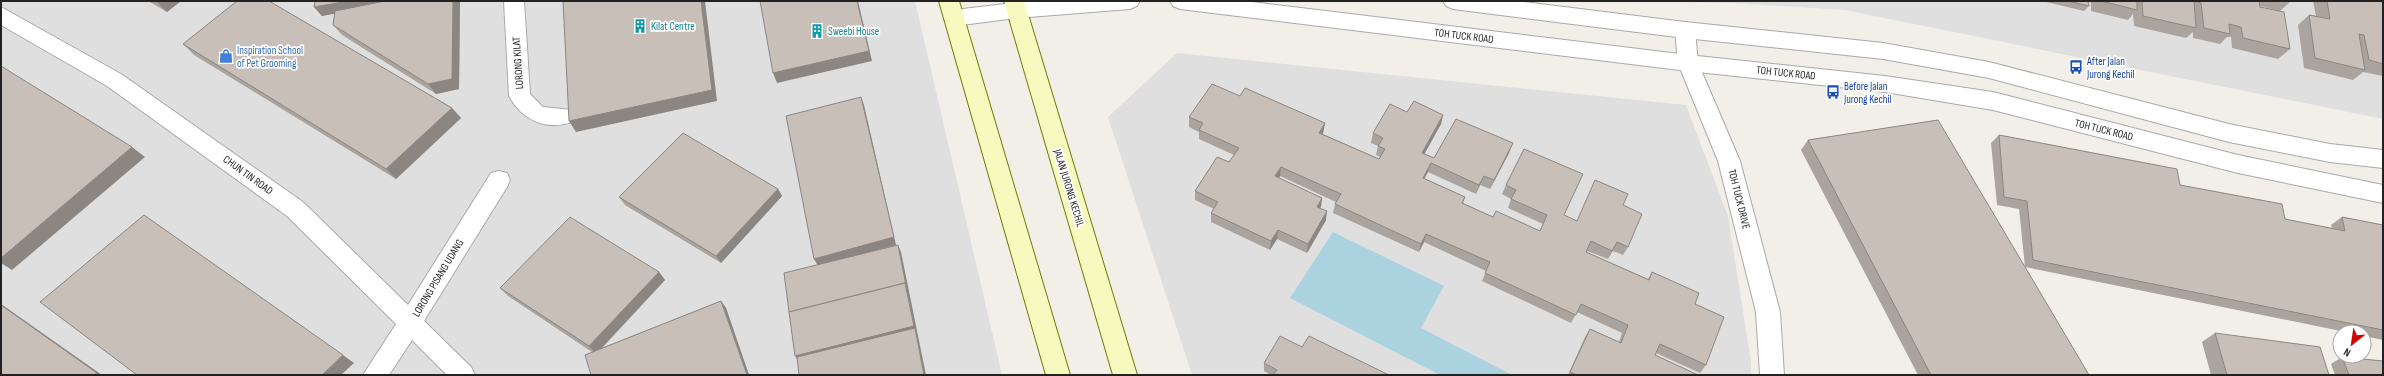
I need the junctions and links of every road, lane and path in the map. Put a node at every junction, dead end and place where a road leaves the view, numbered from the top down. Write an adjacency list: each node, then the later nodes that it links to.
1 (514, 1): 10 (street, LORONG KILAT)
2 (1130, 1): 5 (street)
3 (1180, 1): 9 (street, TOH TUCK ROAD)
4 (1453, 1): 8 (street)
5 (1015, 6): 6 (street); 18 (main road, JALAN JURONG KECHIL)
6 (952, 10): 17 (main road)
7 (1, 15): 14 (street, CHUN TIN ROAD)
8 (1685, 30): 9 (street, TOH TUCK DRIVE); 11 (street)
9 (1688, 63): 13 (street, TOH TUCK ROAD); 19 (street, TOH TUCK DRIVE)
10 (564, 116)
11 (2383, 159)
12 (499, 180): 14 (street, LORONG PISANG UDANG)
13 (2383, 194)
14 (410, 324): 15 (street, LORONG PISANG UDANG); 16 (street, CHUN TIN ROAD)
15 (375, 375)
16 (464, 375)
17 (1058, 375)
18 (1125, 375)
19 (1772, 375)

